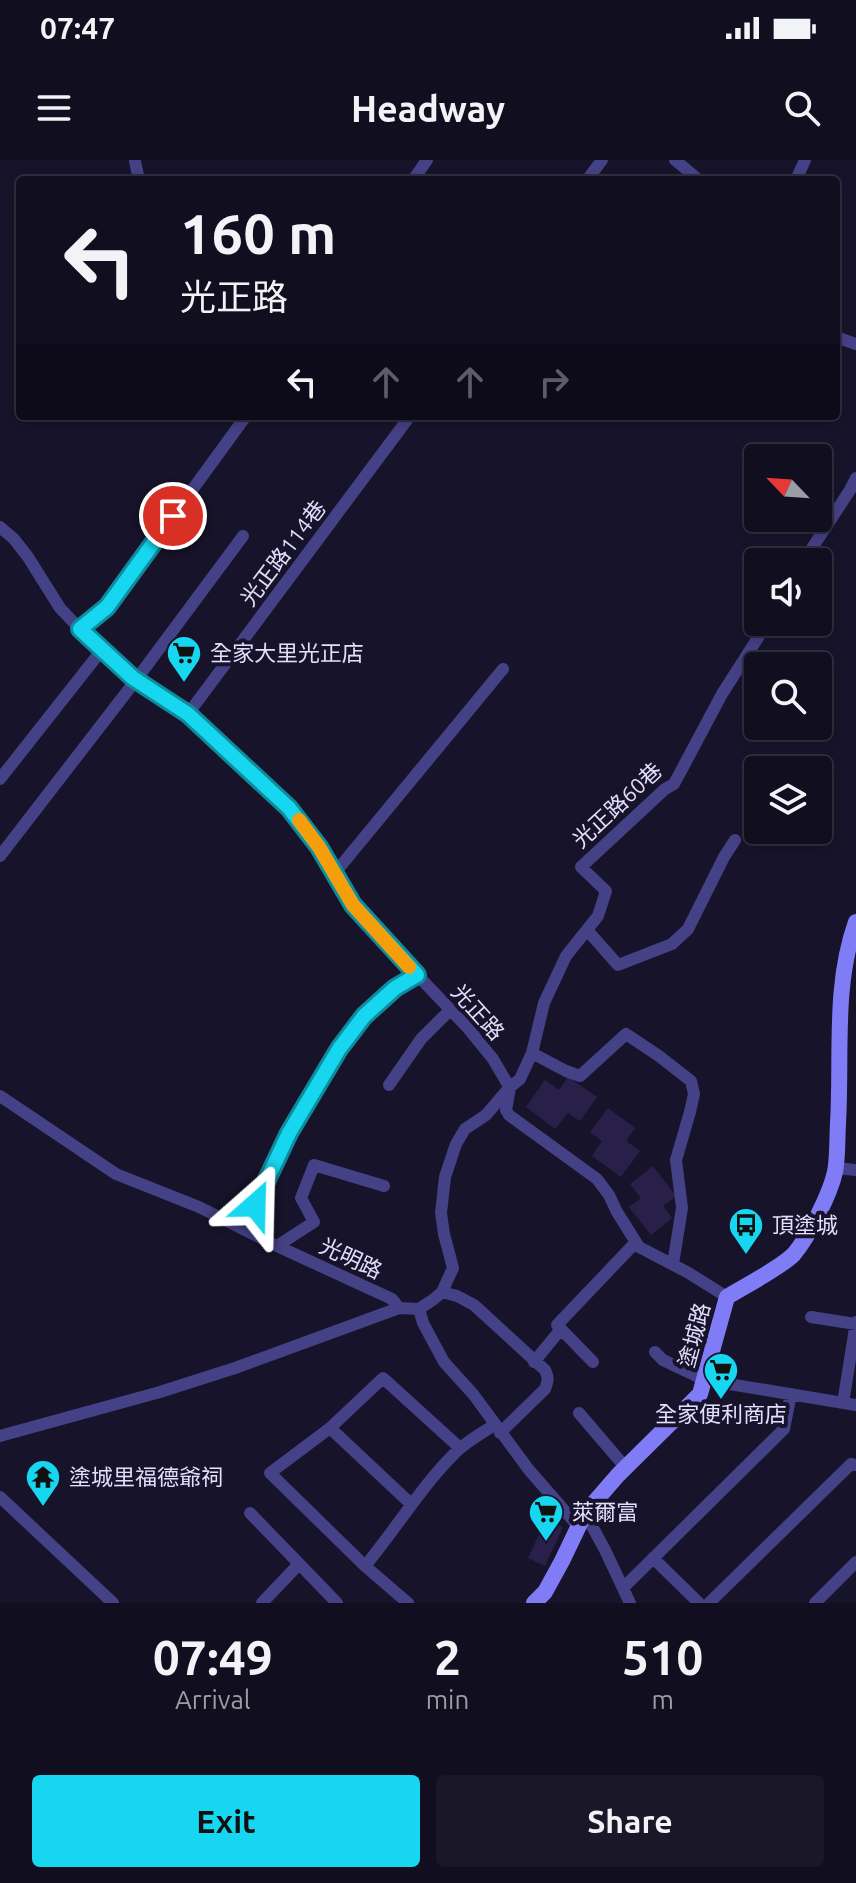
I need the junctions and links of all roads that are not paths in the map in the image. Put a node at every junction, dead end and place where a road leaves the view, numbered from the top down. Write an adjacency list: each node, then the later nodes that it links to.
1 (675, 160): 2 (street)
2 (694, 176)
3 (243, 420): 9 (street)
4 (407, 420): 14 (street, 光正路114巷)
5 (856, 478): 8 (street)
6 (0, 527): 9 (street, 光正路)
7 (243, 536): 13 (street)
8 (811, 548)
9 (80, 629): 11 (street, 光正路)
10 (759, 636): 20 (street, 光正路60巷)
11 (101, 651): 13 (street, 光正路); 15 (street)
12 (503, 669): 18 (street)
13 (136, 680): 14 (street, 光正路); 17 (street)
14 (188, 714): 18 (street, 光正路)
15 (0, 779)
16 (735, 840): 20 (street)
17 (0, 856)
18 (334, 874): 21 (street, 光正路)
19 (856, 922): 27 (street, 塗城路)
20 (587, 930): 23 (street, 光正路60巷)
21 (417, 975): 22 (street, 光正路); 30 (street)
22 (450, 1010): 24 (street); 25 (street, 光正路)
23 (532, 1053): 25 (street, 光正路60巷); 33 (street)
24 (389, 1085)
25 (510, 1087): 31 (street, 光正路); 34 (street, 光正路60巷)
26 (0, 1096): 30 (street, 光明路)
27 (836, 1168): 28 (street); 35 (street, 塗城路)
28 (856, 1170)
29 (384, 1186): 32 (street)
30 (243, 1229): 32 (street, 光明路)
31 (636, 1242): 33 (street, 光正路); 40 (street)
32 (277, 1246): 36 (street, 光明路)
33 (673, 1264): 35 (street, 光正路)
34 (442, 1292): 37 (street); 42 (street)
35 (727, 1297): 44 (street, 塗城路)
36 (399, 1308): 37 (street); 50 (street, 光明路)
37 (419, 1309): 49 (street)
38 (811, 1317): 39 (street)
39 (856, 1323): 46 (street)
40 (561, 1329): 42 (street); 43 (street)
41 (657, 1359): 44 (street)
42 (534, 1362): 49 (street)
43 (593, 1362)
44 (705, 1380): 45 (street); 53 (street, 塗城路)
45 (791, 1394): 46 (street); 58 (street)
46 (849, 1404)
47 (579, 1413): 53 (street)
48 (330, 1428): 51 (street); 55 (street); 61 (street)
49 (497, 1429): 51 (street); 57 (street)
50 (0, 1436)
51 (460, 1448): 55 (street)
52 (856, 1465): 70 (street)
53 (626, 1468): 57 (street, 塗城路)
54 (0, 1497): 63 (street)
55 (411, 1504): 61 (street)
56 (250, 1513): 60 (street)
57 (582, 1519): 62 (street); 67 (street, 塗城路)
58 (653, 1558): 62 (street); 69 (street)
59 (856, 1562): 71 (street)
60 (299, 1564): 64 (street); 65 (street)
61 (365, 1566): 66 (street)
62 (623, 1588): 68 (street)
63 (113, 1603)
64 (262, 1603)
65 (337, 1603)
66 (408, 1603)
67 (534, 1603)
68 (630, 1603)
69 (699, 1603)
70 (709, 1603)
71 (815, 1603)

